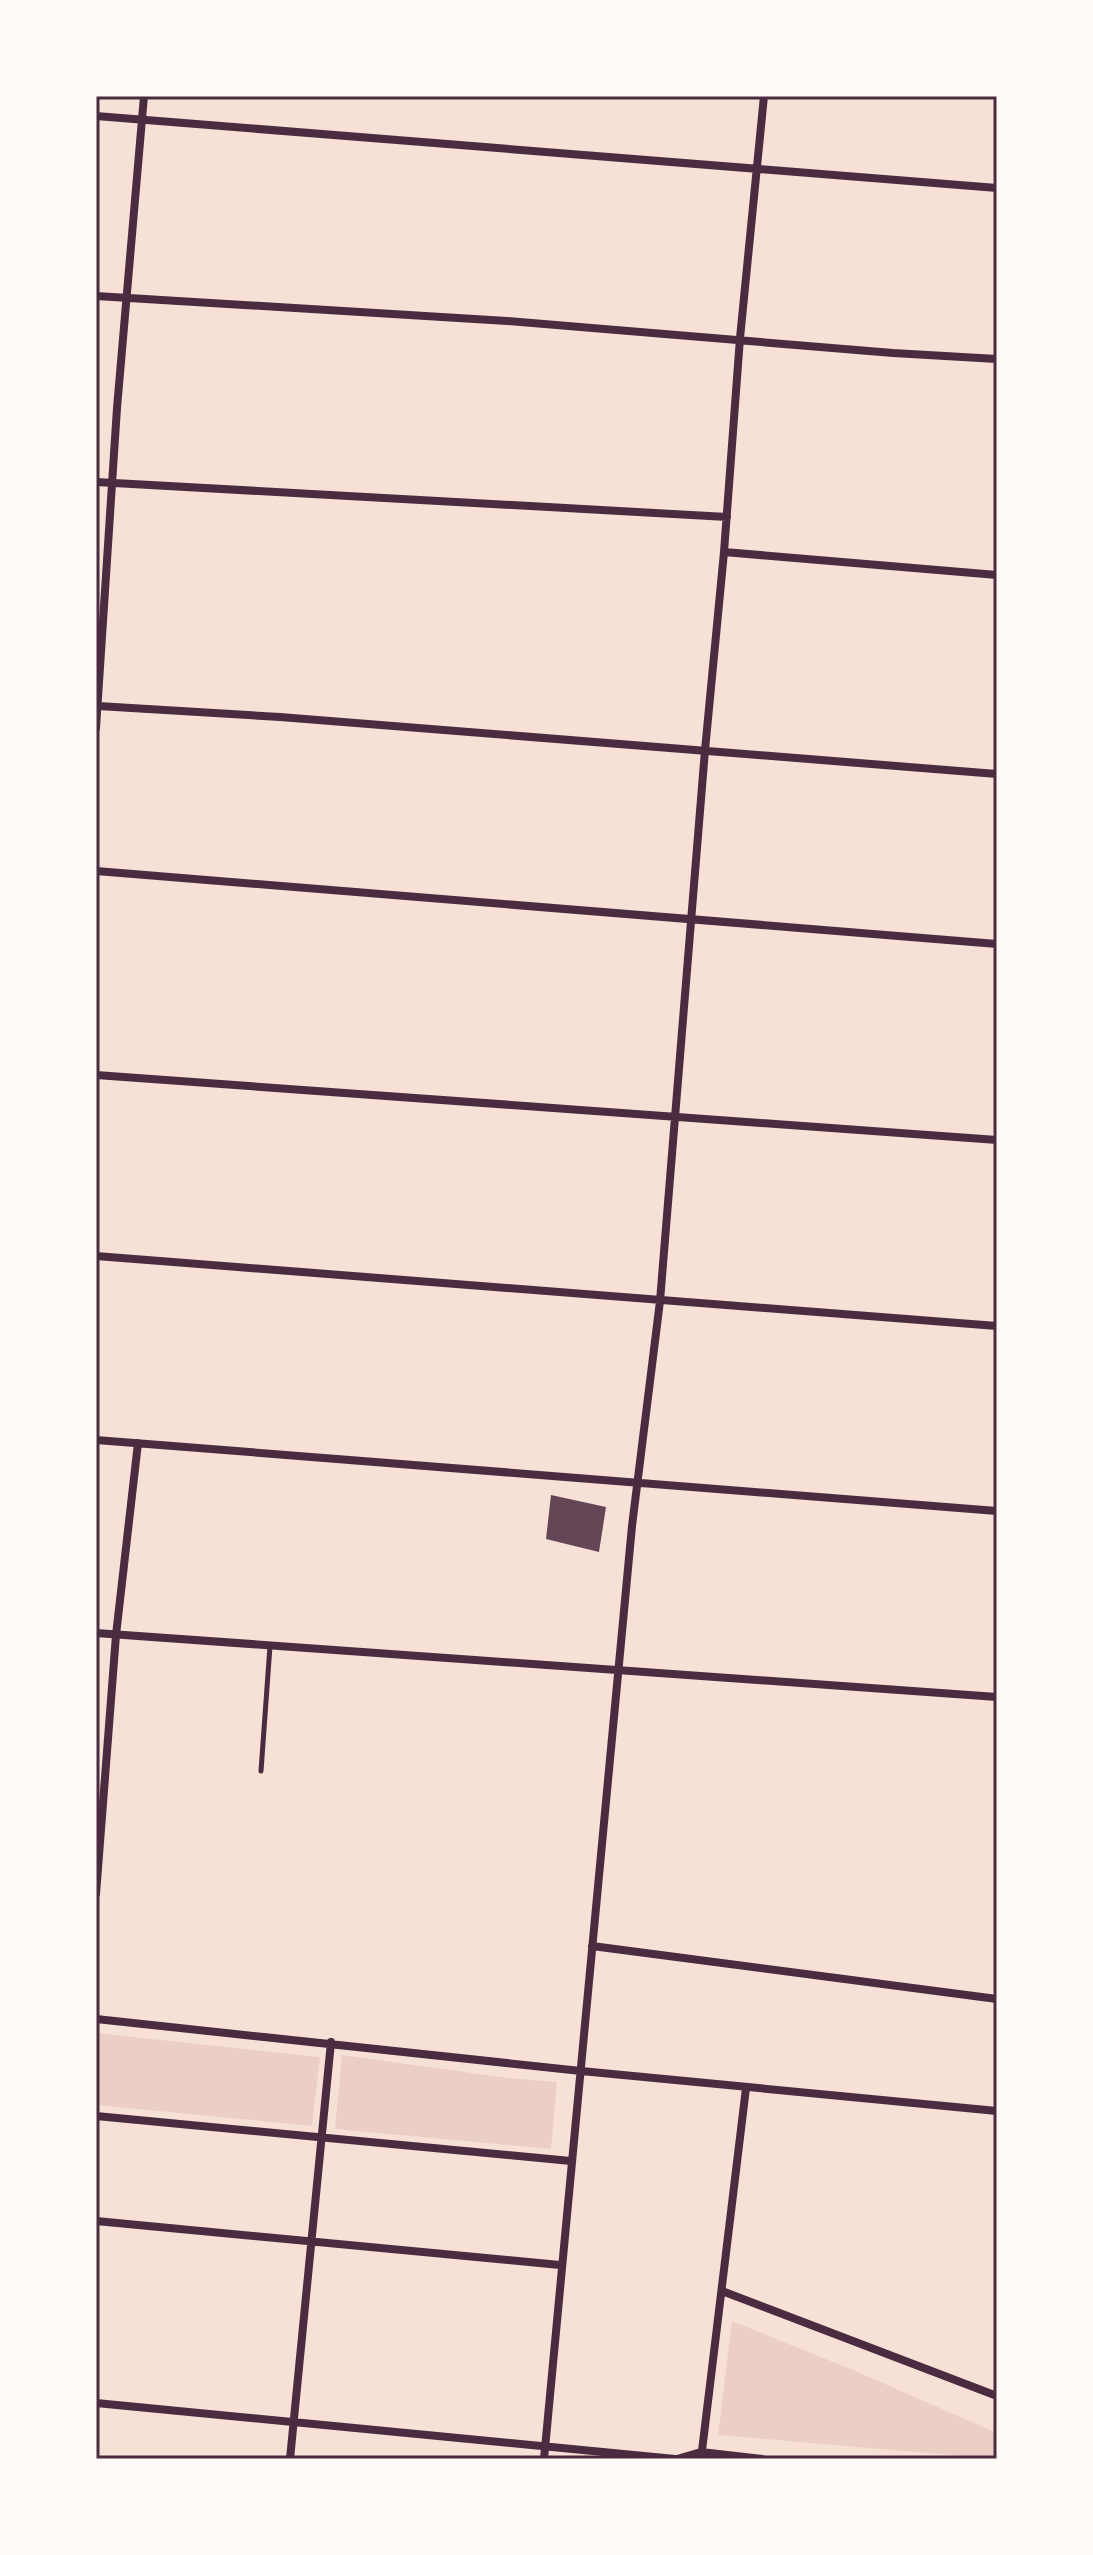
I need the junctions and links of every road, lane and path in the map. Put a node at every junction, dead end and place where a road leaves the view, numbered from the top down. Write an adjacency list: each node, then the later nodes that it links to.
1 (144, 96): 4 (street)
2 (764, 96): 5 (street)
3 (96, 116): 4 (street)
4 (142, 119): 5 (street); 8 (street)
5 (758, 168): 6 (street); 9 (street)
6 (997, 188)
7 (96, 296): 8 (street)
8 (126, 298): 9 (street); 12 (street)
9 (740, 338): 10 (street); 13 (street)
10 (997, 359)
11 (96, 482): 12 (street)
12 (113, 482): 13 (street); 16 (street)
13 (727, 517): 14 (street)
14 (724, 552): 15 (street); 18 (street)
15 (997, 575)
16 (98, 706): 17 (street); 18 (street)
17 (96, 728)
18 (705, 750): 19 (street); 21 (street)
19 (997, 774)
20 (96, 871): 21 (street)
21 (691, 920): 22 (street); 24 (street)
22 (997, 944)
23 (96, 1075): 24 (street)
24 (676, 1117): 25 (street); 27 (street)
25 (997, 1140)
26 (96, 1256): 27 (street)
27 (660, 1301): 28 (street); 31 (street)
28 (997, 1326)
29 (96, 1440): 30 (street)
30 (138, 1443): 31 (street); 34 (street)
31 (637, 1482): 32 (street); 36 (street)
32 (997, 1511)
33 (96, 1633): 34 (street)
34 (116, 1635): 35 (street); 39 (street)
35 (270, 1646): 36 (street); 38 (lane)
36 (618, 1671): 37 (street); 41 (street)
37 (997, 1697)
38 (261, 1771)
39 (98, 1830): 40 (street)
40 (96, 1894)
41 (592, 1946): 42 (street); 45 (street)
42 (997, 1999)
43 (96, 2019): 44 (street)
44 (331, 2042): 45 (street); 49 (street)
45 (581, 2071): 46 (street); 50 (street)
46 (746, 2088): 47 (street); 54 (street)
47 (997, 2111)
48 (96, 2116): 49 (street)
49 (321, 2139): 50 (street); 52 (street)
50 (571, 2161): 53 (street)
51 (96, 2221): 52 (street)
52 (312, 2241): 53 (street); 57 (street)
53 (560, 2265): 58 (street)
54 (722, 2291): 55 (street); 59 (street)
55 (997, 2396)
56 (96, 2403): 57 (street)
57 (294, 2423): 58 (street); 60 (street)
58 (545, 2447): 61 (street); 62 (street)
59 (701, 2456): 62 (street); 63 (street)
60 (290, 2459)
61 (544, 2459)
62 (676, 2459)
63 (762, 2459)

